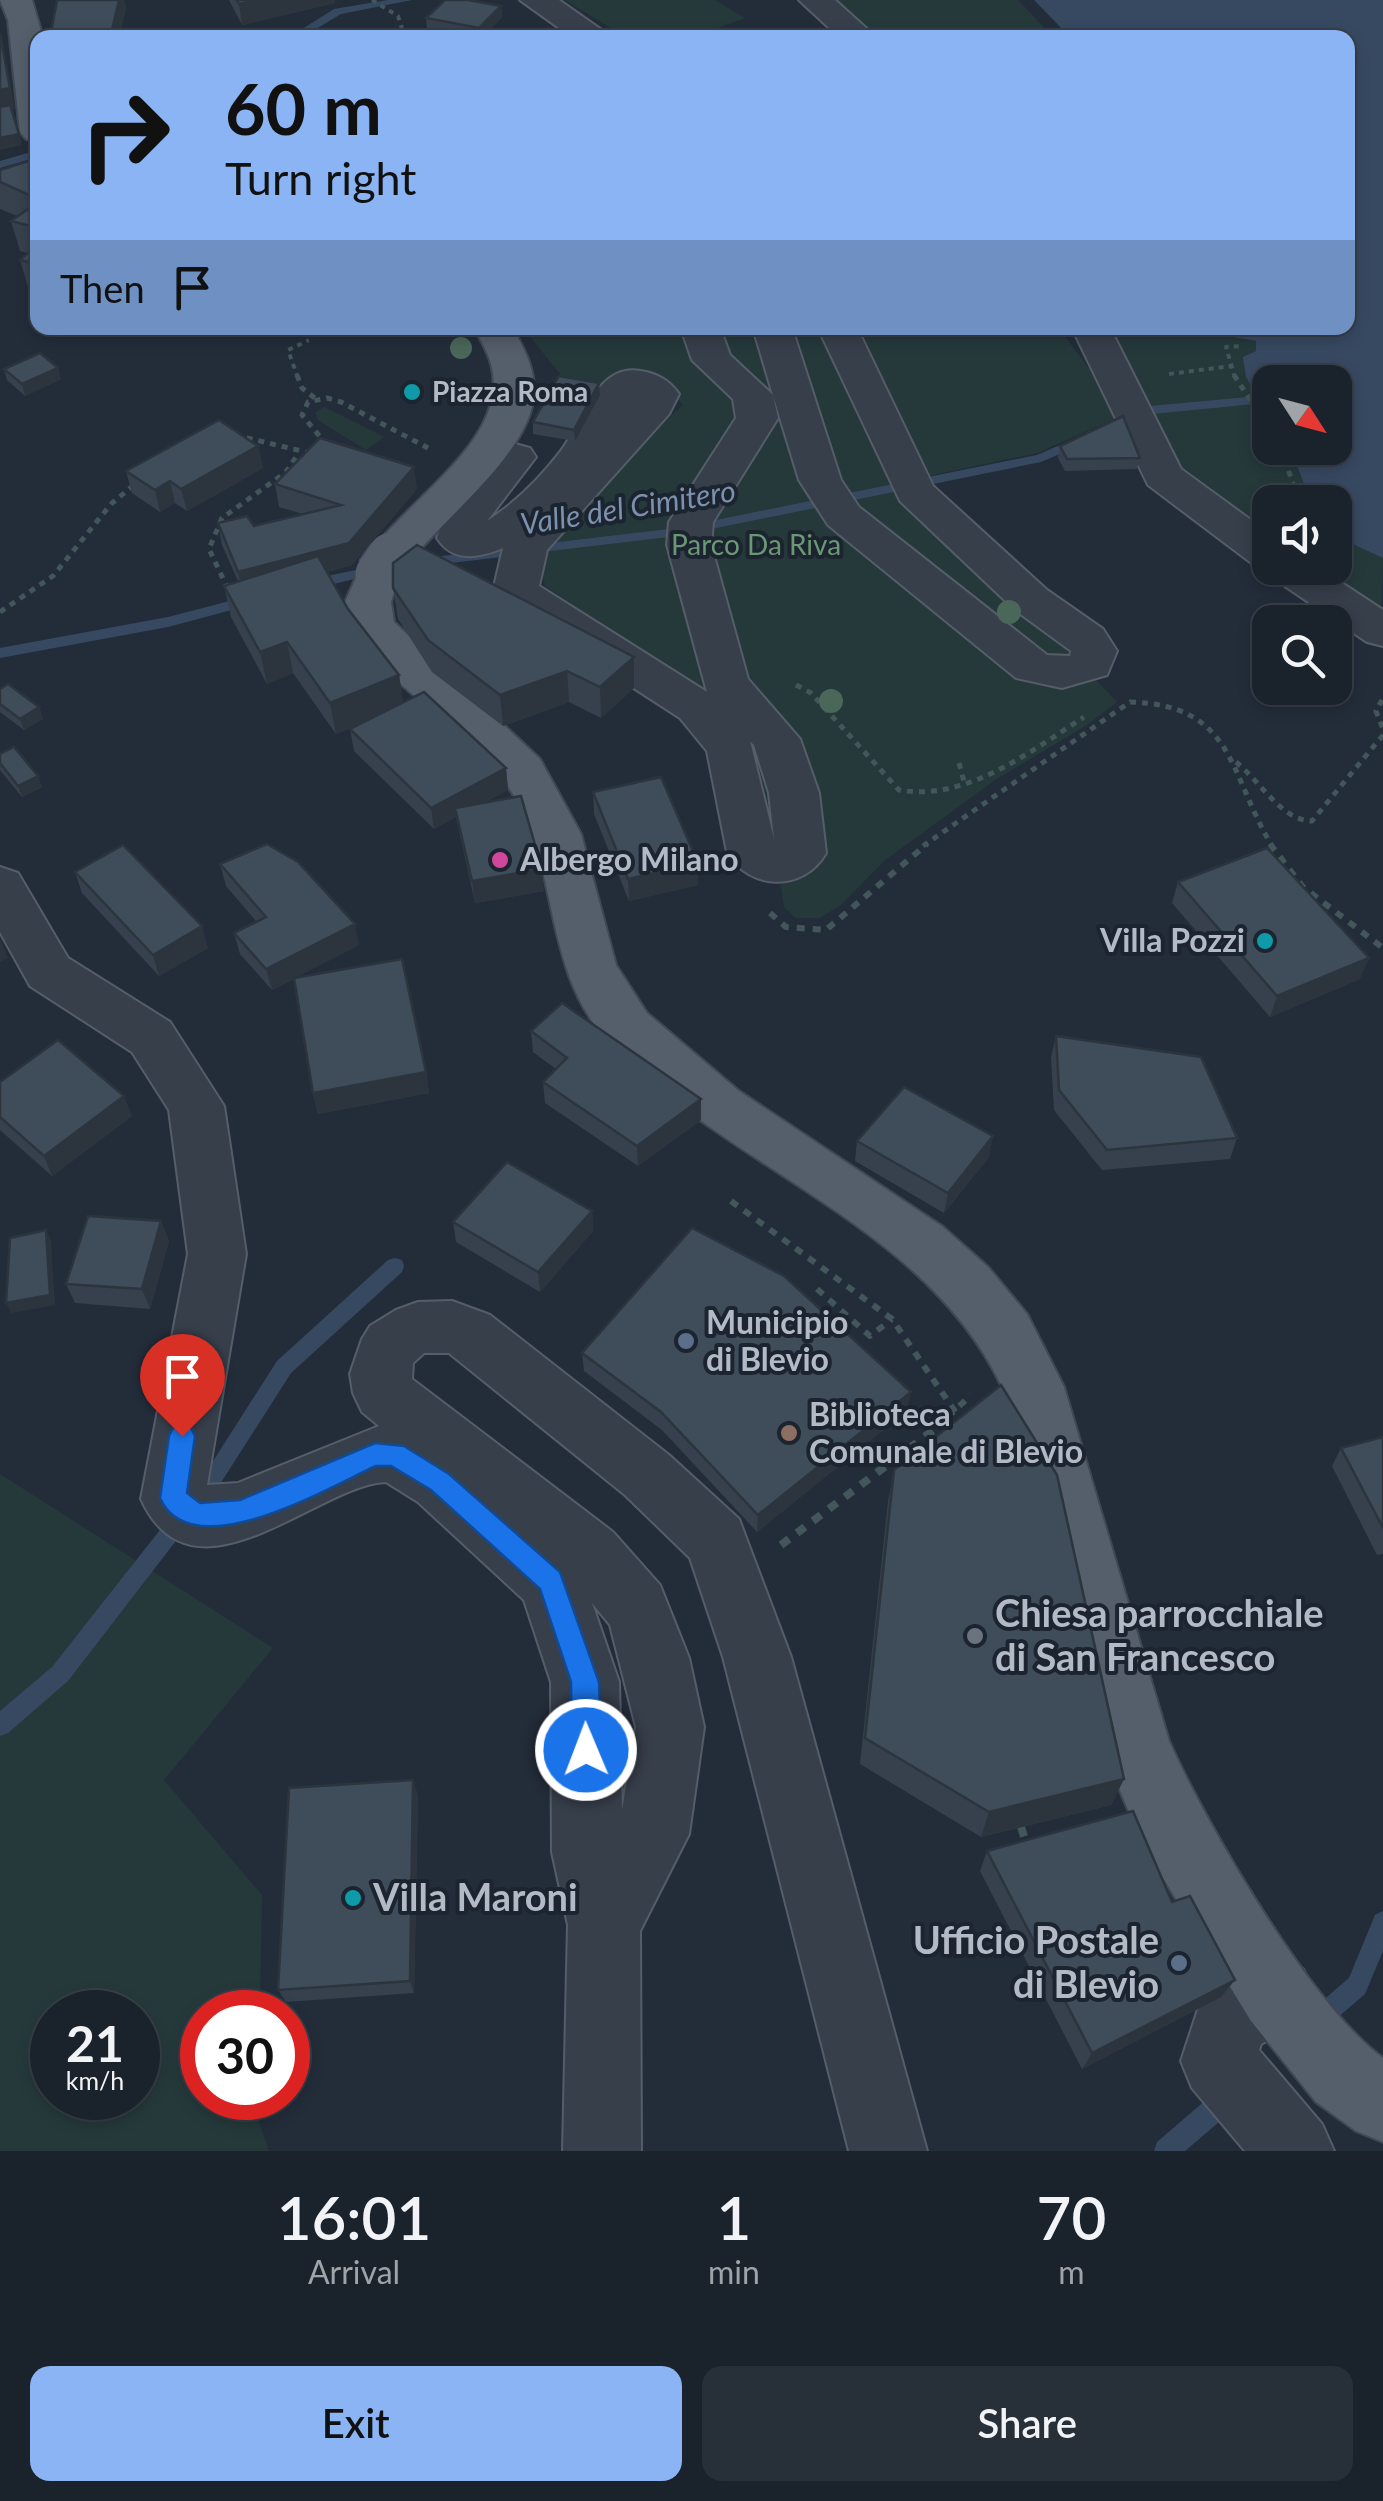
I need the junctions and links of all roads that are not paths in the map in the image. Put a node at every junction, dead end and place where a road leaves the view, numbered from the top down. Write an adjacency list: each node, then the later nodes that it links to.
1 (16, 0): 6 (main road)
2 (536, 0): 4 (street)
3 (815, 0): 5 (street)
4 (584, 30)
5 (851, 30)
6 (30, 68)
7 (499, 335): 12 (main road)
8 (703, 335): 12 (street)
9 (775, 335): 10 (street)
10 (841, 335)
11 (1094, 335): 13 (street)
12 (480, 460): 18 (main road)
13 (1252, 542)
14 (1314, 585): 15 (street)
15 (1383, 631)
16 (0, 886): 17 (street)
17 (604, 1925): 20 (street); 21 (street)
18 (1276, 1996): 19 (main road); 22 (street)
19 (1383, 2104)
20 (602, 2151)
21 (888, 2151)
22 (1295, 2151)

